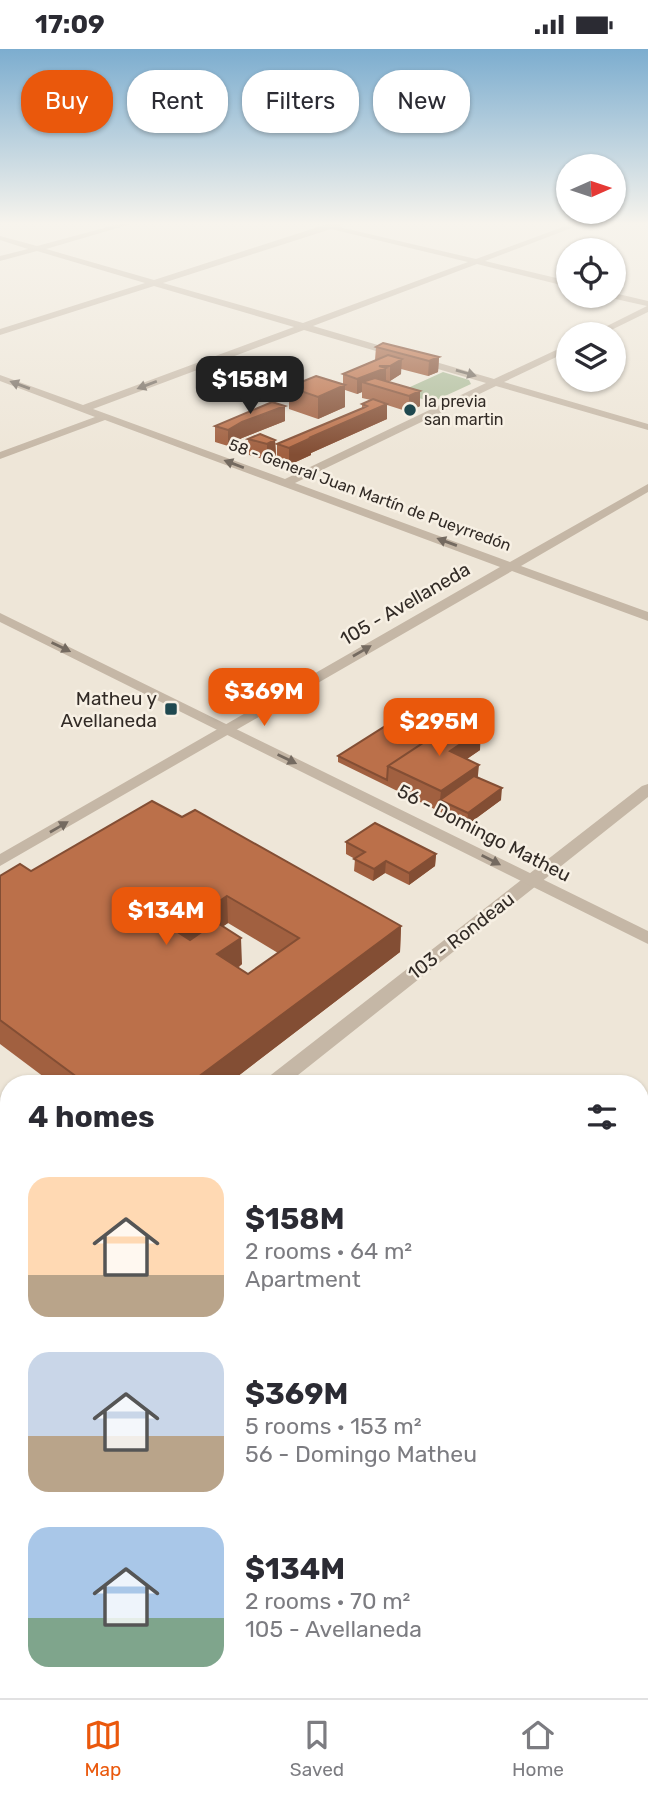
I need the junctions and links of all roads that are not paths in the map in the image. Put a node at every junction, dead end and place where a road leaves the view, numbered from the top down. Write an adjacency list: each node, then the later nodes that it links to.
1 (95, 301): 7 (street)
2 (213, 301): 6 (street)
3 (369, 301): 6 (street)
4 (648, 309): 5 (street)
5 (621, 322)
6 (302, 326): 10 (street, one-way to 10); 11 (street, one-way to 11)
7 (0, 332)
8 (556, 353): 10 (street)
9 (0, 378): 11 (street, 58 - General Juan Martín de Pueyrredón, one-way to 9)
10 (496, 382): 13 (street); 15 (street)
11 (85, 408): 12 (street, 58 - General Juan Martín de Pueyrredón)
12 (106, 416): 14 (street); 15 (street, 58 - General Juan Martín de Pueyrredón, one-way to 12)
13 (648, 427)
14 (0, 456)
15 (286, 483): 17 (street, 58 - General Juan Martín de Pueyrredón, one-way to 15)
16 (648, 487): 17 (street, 105 - Avellaneda)
17 (512, 566): 19 (street, 58 - General Juan Martín de Pueyrredón); 20 (street, 105 - Avellaneda, one-way to 17)
18 (0, 617): 20 (street, 56 - Domingo Matheu, one-way to 20)
19 (648, 617)
20 (227, 729): 22 (street, 105 - Avellaneda, one-way to 20); 23 (street, 56 - Domingo Matheu, one-way to 23)
21 (648, 789): 23 (street, 103 - Rondeau)
22 (0, 861)
23 (530, 881): 24 (street, 56 - Domingo Matheu); 25 (street, 103 - Rondeau)
24 (648, 939)
25 (284, 1075)

